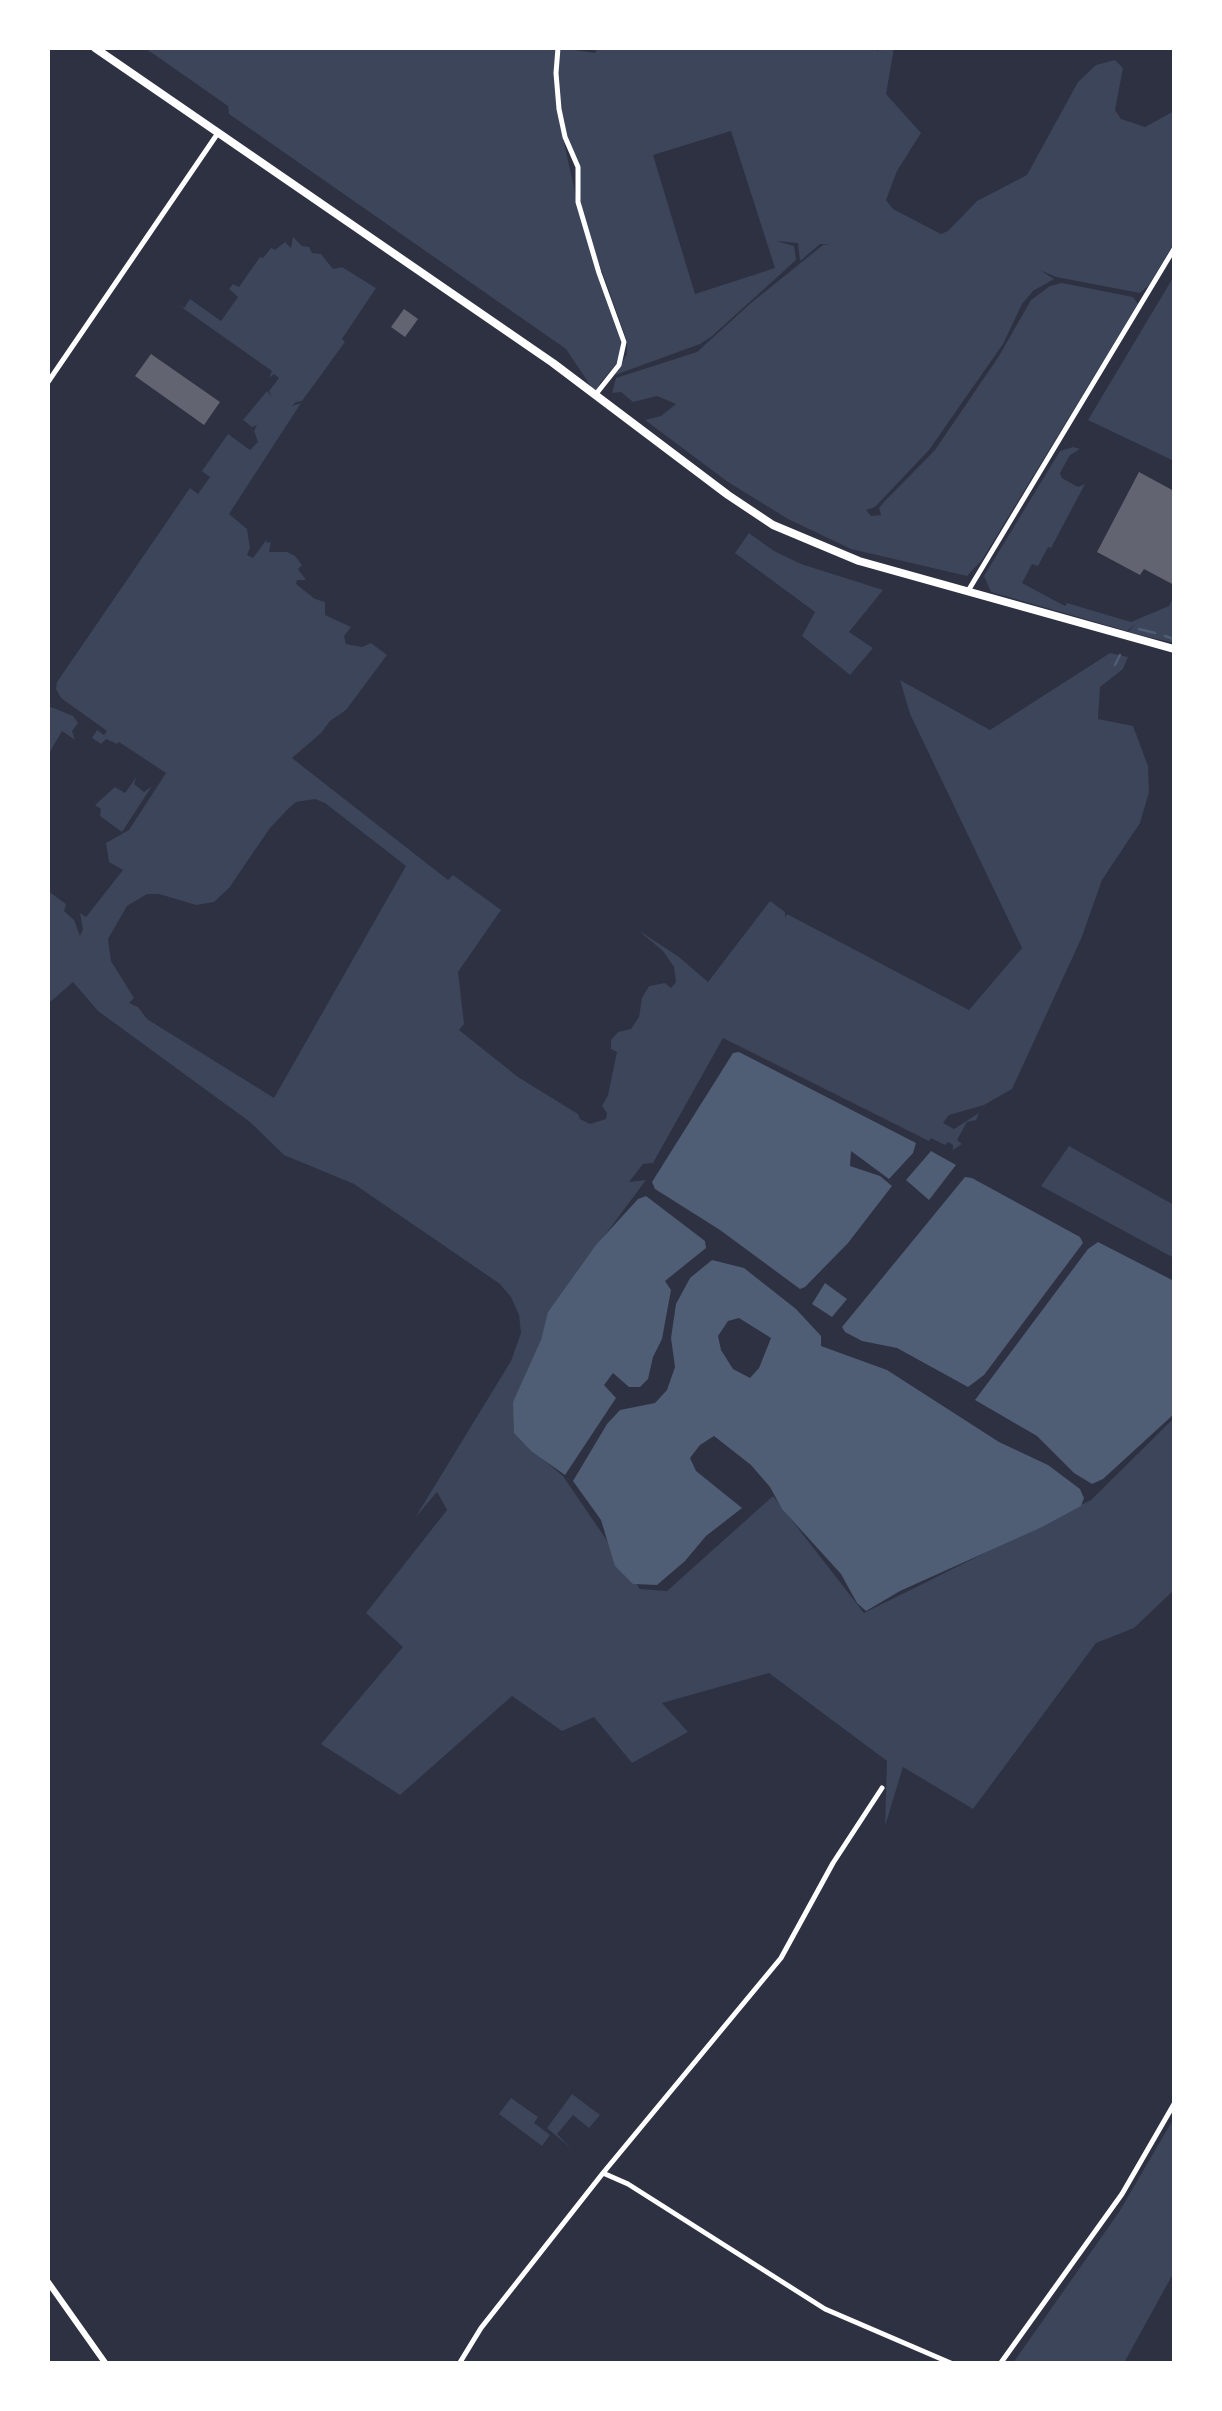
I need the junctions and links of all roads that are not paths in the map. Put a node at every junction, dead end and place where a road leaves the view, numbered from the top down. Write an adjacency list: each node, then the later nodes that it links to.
1 (95, 48): 3 (main road)
2 (558, 48): 6 (street)
3 (218, 133): 5 (street); 6 (main road)
4 (1174, 249): 7 (street)
5 (48, 382)
6 (596, 394): 7 (main road)
7 (968, 591): 8 (main road)
8 (1174, 648)
9 (882, 1788): 11 (street)
10 (1174, 2104): 16 (street)
11 (604, 2173): 14 (street); 15 (street)
12 (48, 2282): 13 (street)
13 (106, 2364)
14 (459, 2364)
15 (953, 2364)
16 (1000, 2364)

